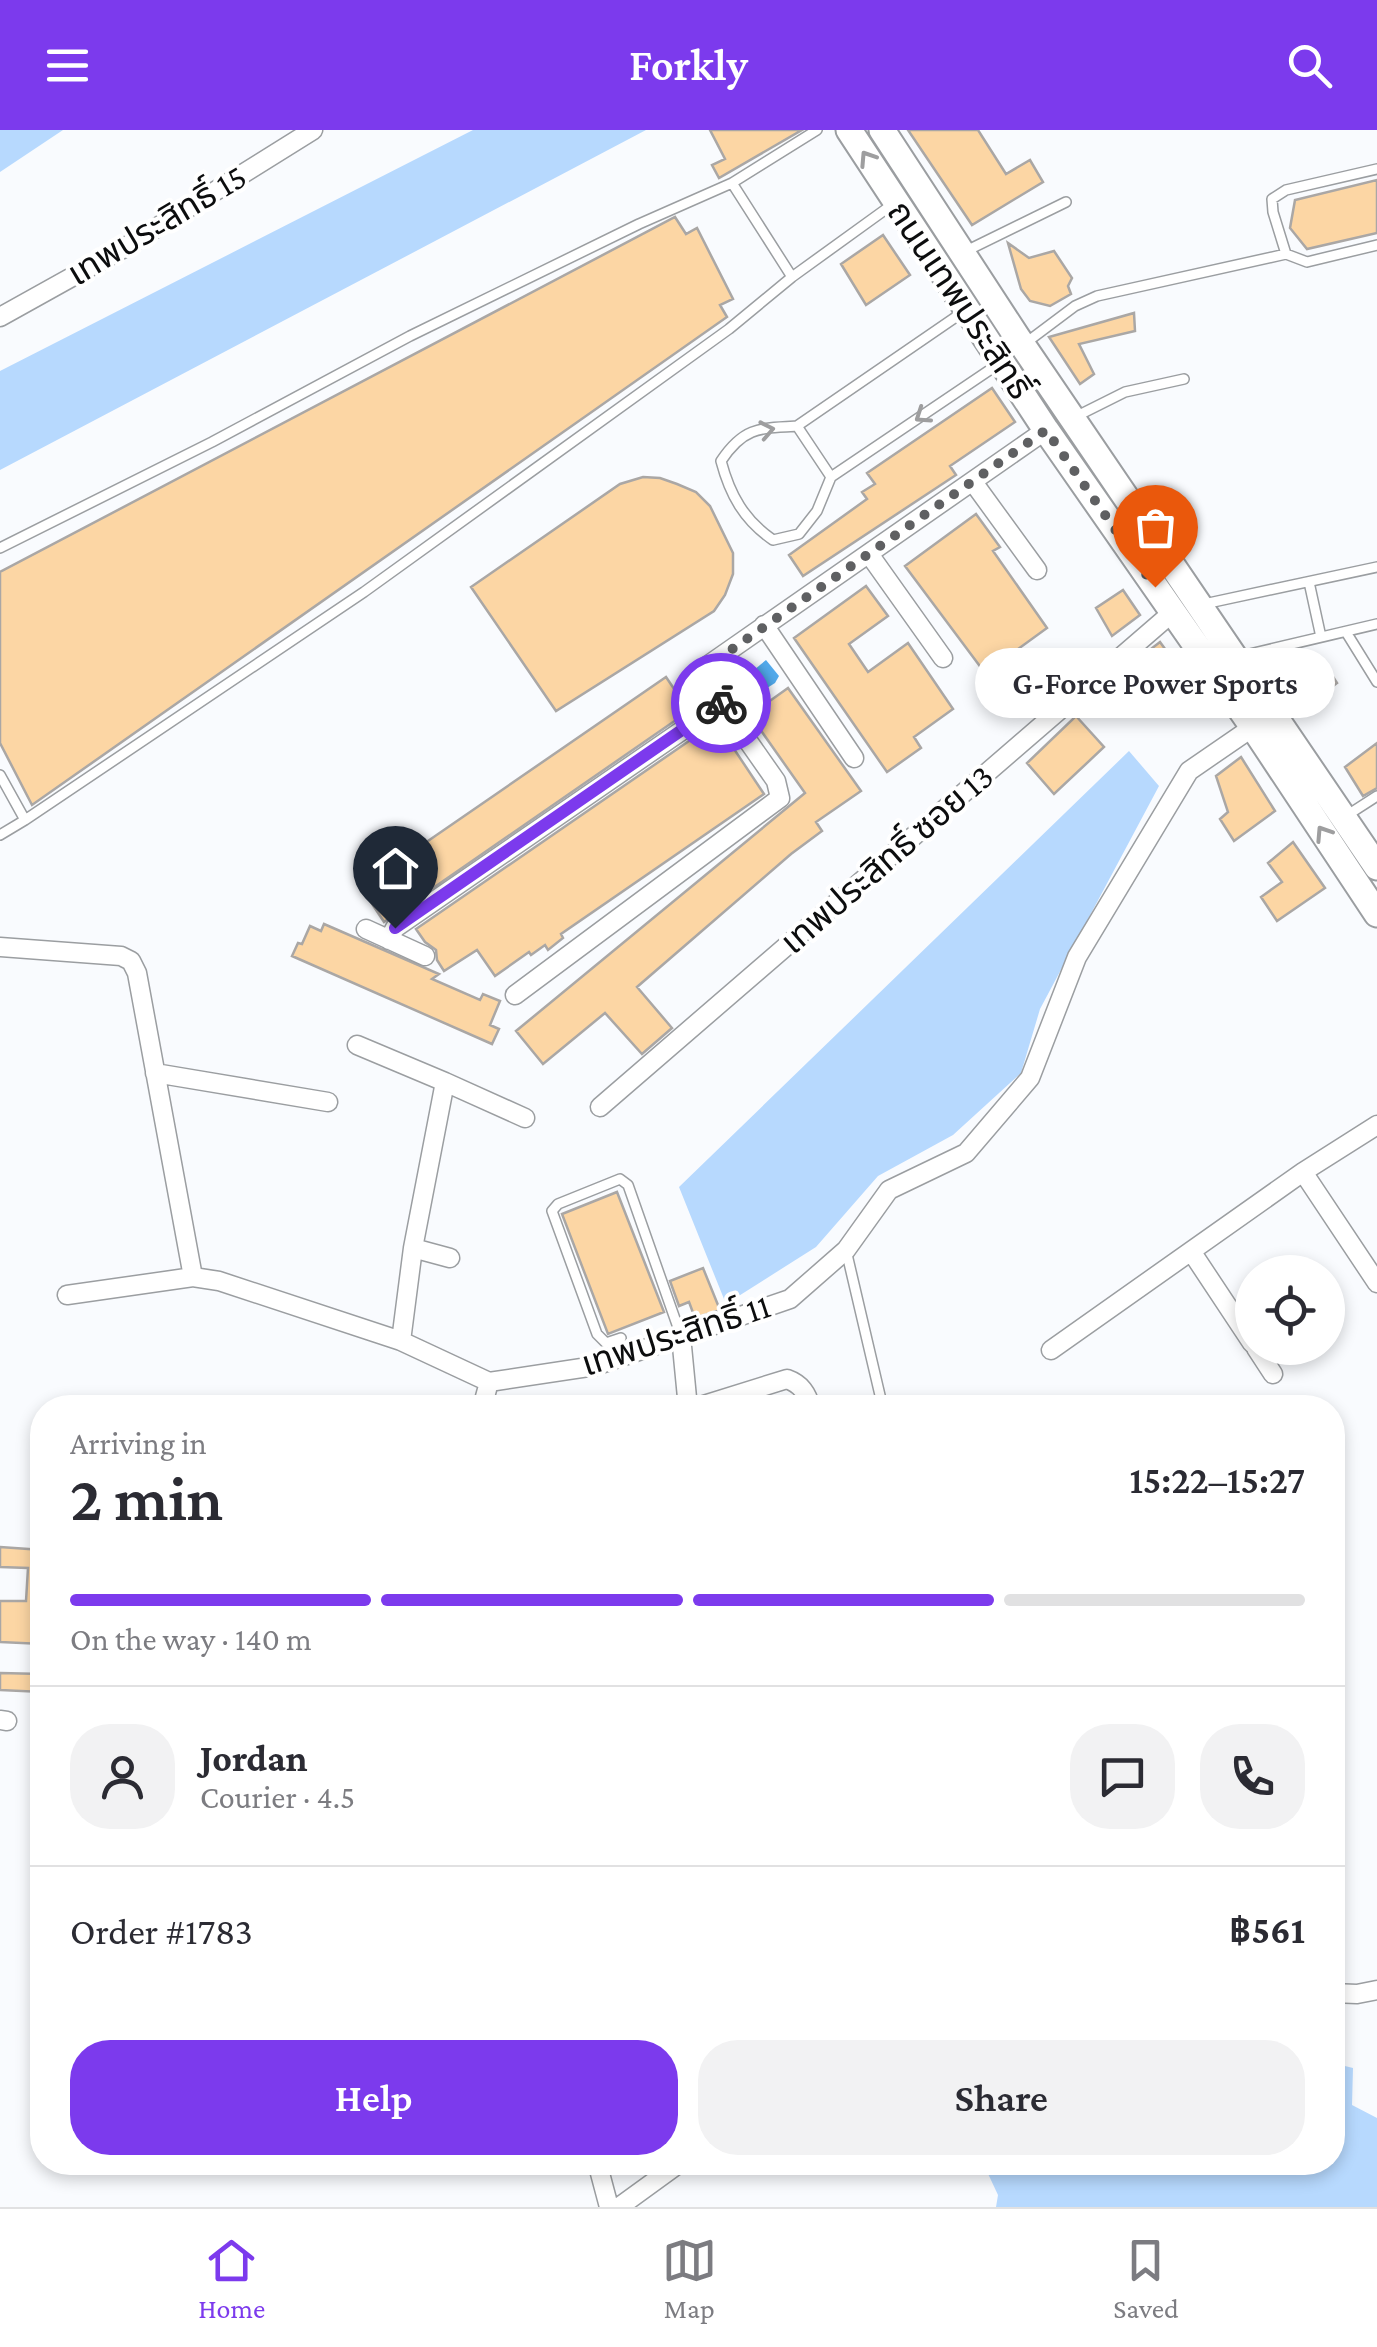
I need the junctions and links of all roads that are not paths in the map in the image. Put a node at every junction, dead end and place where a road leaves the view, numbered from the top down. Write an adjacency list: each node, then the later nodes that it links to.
1 (313, 130): 14 (street, เทพประสิทธิ์ 15)
2 (817, 130): 6 (lane)
3 (849, 130): 7 (main road, ถนนเทพประสิทธิ์, one-way to 3)
4 (882, 130): 10 (main road, ถนนเทพประสิทธิ์)
5 (1377, 169): 11 (lane)
6 (732, 183): 12 (lane); 22 (lane)
7 (895, 202): 12 (lane); 13 (main road, ถนนเทพประสิทธิ์)
8 (1066, 202): 10 (lane)
9 (1377, 245): 11 (lane)
10 (962, 253): 15 (main road, ถนนเทพประสิทธิ์)
11 (1286, 254): 15 (lane)
12 (792, 277): 42 (lane)
13 (968, 309): 15 (main road, ถนนเทพประสิทธิ์); 18 (lane)
14 (0, 317)
15 (1012, 353): 17 (main road, ถนนเทพประสิทธิ์); 19 (main road, ถนนเทพประสิทธิ์); 20 (lane, one-way to 20)
16 (1184, 379): 17 (lane)
17 (1072, 418): 27 (main road, ถนนเทพประสิทธิ์)
18 (796, 426): 20 (lane); 20 (lane, one-way to 18)
19 (1046, 430): 21 (street); 28 (main road, ถนนเทพประสิทธิ์)
20 (831, 478)
21 (973, 482): 23 (street); 25 (street)
22 (0, 548)
23 (868, 554): 30 (street); 33 (street)
24 (1377, 567): 26 (lane)
25 (1038, 570)
26 (1309, 582): 27 (lane); 32 (lane)
27 (1199, 605): 34 (main road, ถนนเทพประสิทธิ์)
28 (1173, 612): 37 (main road, ถนนเทพประสิทธิ์); 55 (street, เทพประสิทธิ์ ซอย 13)
29 (1377, 624): 31 (lane)
30 (764, 625): 36 (street); 38 (street)
31 (1346, 632): 32 (lane); 35 (lane)
32 (1321, 638): 34 (lane)
33 (944, 658)
34 (1234, 658): 41 (main road, ถนนเทพประสิทธิ์)
35 (1377, 682)
36 (722, 704): 47 (street); 50 (street)
37 (1254, 728): 45 (main road, ถนนเทพประสิทธิ์, one-way to 37); 60 (street, เทพประสิทธิ์ 11)
38 (854, 758)
39 (0, 775): 42 (lane)
40 (1377, 796): 41 (lane)
41 (1343, 817): 44 (main road, ถนนเทพประสิทธิ์)
42 (25, 820): 43 (lane)
43 (0, 835)
44 (1377, 867)
45 (1377, 914)
46 (366, 929): 47 (street)
47 (389, 940): 49 (street)
48 (0, 947): 52 (street)
49 (425, 956)
50 (516, 995)
51 (357, 1045): 53 (street)
52 (155, 1073): 54 (street); 63 (street)
53 (445, 1082): 56 (street); 59 (street)
54 (328, 1102)
55 (600, 1106)
56 (524, 1118)
57 (1377, 1124): 58 (street)
58 (1303, 1172): 61 (street); 64 (street)
59 (414, 1248): 62 (street); 69 (street)
60 (846, 1250): 67 (street, เทพประสิทธิ์ 11); 78 (lane)
61 (1191, 1252): 66 (street); 70 (street)
62 (450, 1258)
63 (193, 1276): 65 (street); 69 (street)
64 (1377, 1283)
65 (67, 1295)
66 (1235, 1317)
67 (681, 1336): 68 (lane); 73 (street, เทพประสิทธิ์ 11); 75 (street)
68 (621, 1338)
69 (401, 1341): 73 (street)
70 (1051, 1350)
71 (1267, 1365): 72 (street)
72 (1273, 1374)
73 (489, 1382): 74 (street)
74 (486, 1395)
75 (689, 1395)
76 (734, 1395): 77 (street)
77 (807, 1395)
78 (880, 1395)
79 (1377, 1990): 80 (street)
80 (1345, 1994)
81 (600, 2175): 83 (street)
82 (663, 2175): 84 (street)
83 (609, 2207)
84 (619, 2207)

